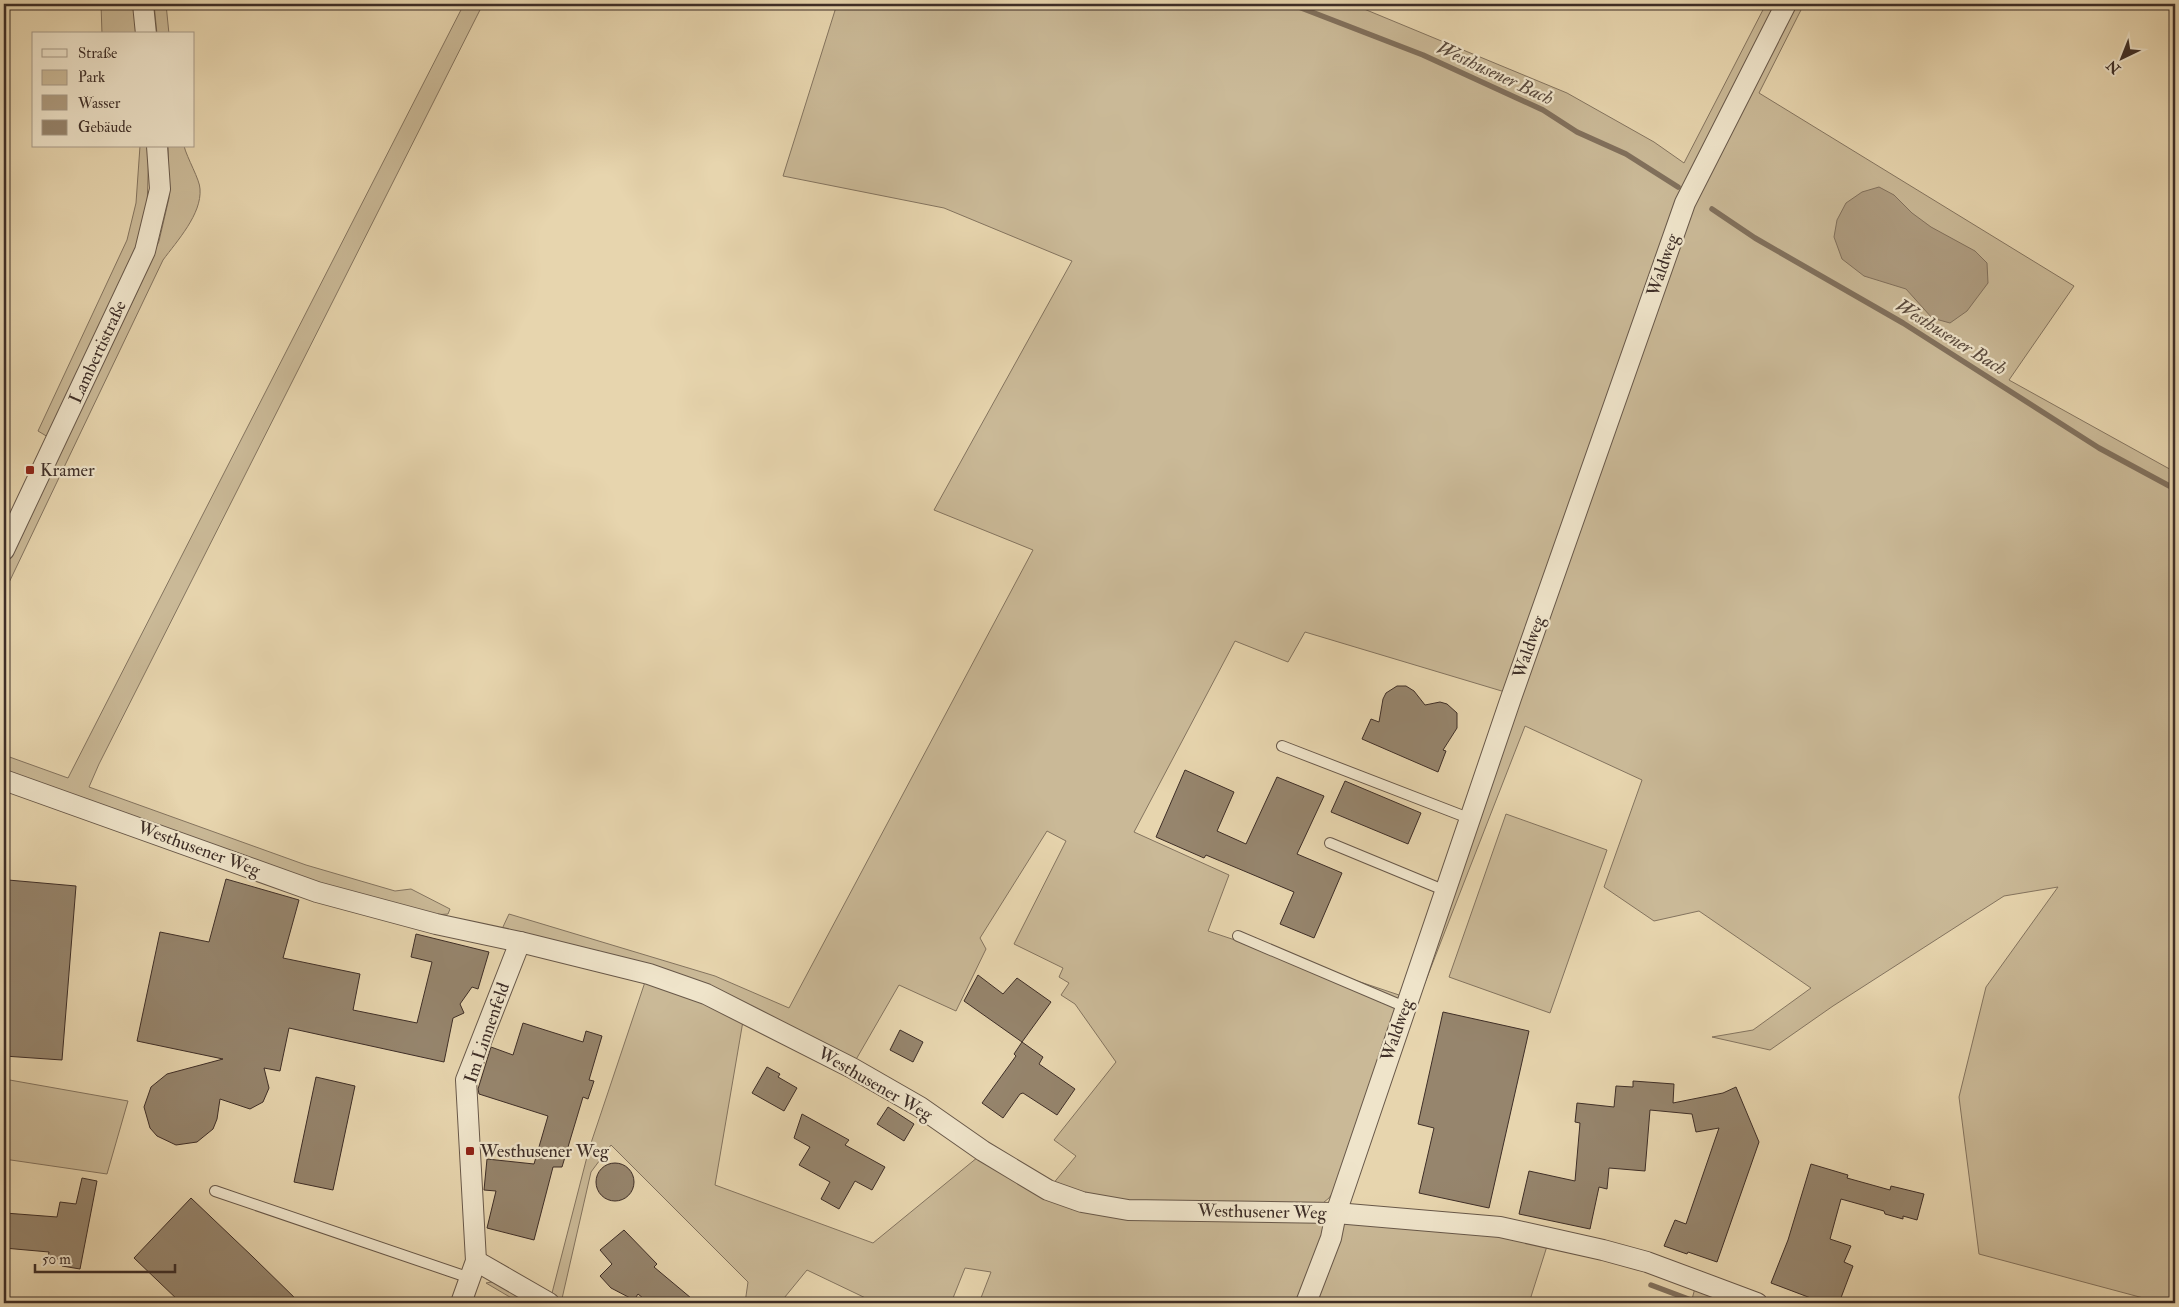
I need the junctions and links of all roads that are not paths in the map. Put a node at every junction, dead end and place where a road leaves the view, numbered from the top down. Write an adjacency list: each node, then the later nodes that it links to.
1 (143, 4): 3 (street)
2 (1786, 4): 8 (street, Waldweg)
3 (146, 32)
4 (157, 148): 5 (street, Lambertistraße)
5 (4, 550)
6 (1282, 746): 8 (lane)
7 (4, 780): 12 (street, Westhusener Weg)
8 (1471, 819): 10 (street, Waldweg)
9 (1330, 843): 10 (lane)
10 (1446, 891): 13 (street, Waldweg)
11 (1238, 936): 13 (lane)
12 (520, 942): 15 (street, Westhusener Weg); 16 (street, Im Linnenfeld)
13 (1405, 1007): 15 (street, Waldweg)
14 (215, 1191): 16 (lane)
15 (1336, 1213): 19 (street, Waldweg); 20 (street, Westhusener Weg)
16 (473, 1269): 17 (street, Im Linnenfeld); 18 (street)
17 (461, 1303)
18 (549, 1303)
19 (1306, 1303)
20 (1757, 1303)

